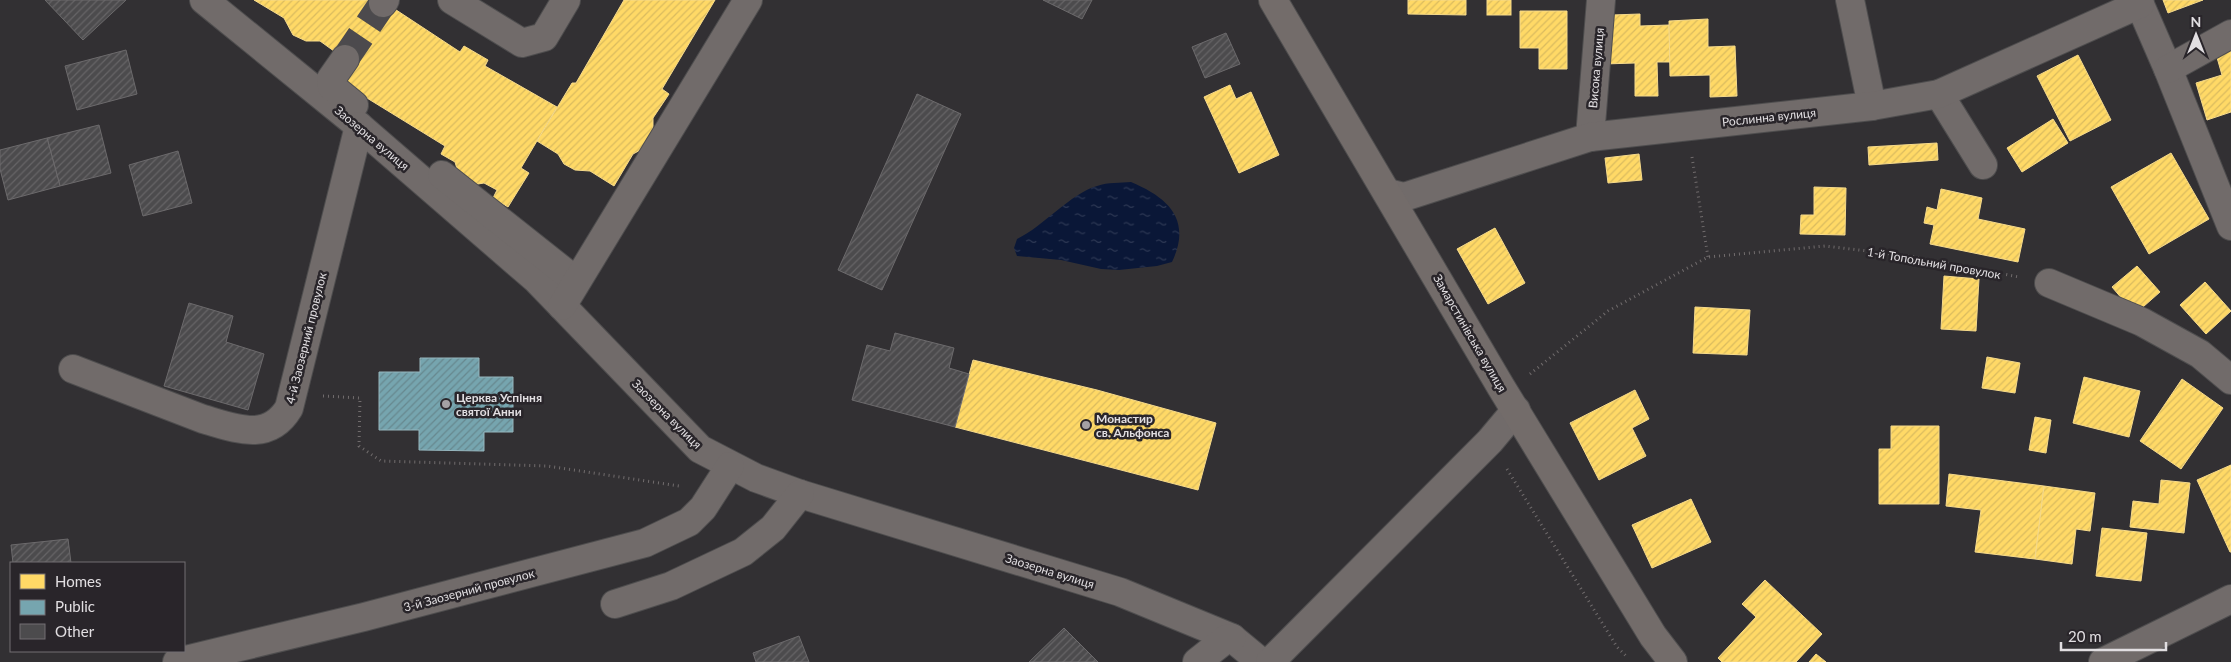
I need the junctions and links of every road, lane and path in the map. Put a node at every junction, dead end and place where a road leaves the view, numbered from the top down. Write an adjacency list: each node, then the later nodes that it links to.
1 (204, 0): 14 (street, Заозерна вулиця)
2 (452, 0): 3 (street)
3 (566, 0)
4 (748, 0): 21 (street)
5 (1273, 0): 18 (main road, Замарстинівська вулиця)
6 (1601, 0): 16 (street, Висока вулиця)
7 (1850, 0): 13 (street)
8 (2139, 2): 11 (street); 12 (street, Рослинна вулиця)
9 (2231, 34): 11 (street)
10 (345, 59): 21 (street)
11 (2168, 69): 19 (street)
12 (1939, 94): 13 (street, Рослинна вулиця); 17 (street)
13 (1872, 106): 15 (street, Рослинна вулиця)
14 (359, 126): 23 (street, Заозерна вулиця); 27 (street, 4-й Заозерний провулок)
15 (1687, 126): 16 (street, Рослинна вулиця); 20 (path)
16 (1590, 137): 18 (street, Рослинна вулиця)
17 (1983, 165)
18 (1388, 193): 26 (main road, Замарстинівська вулиця)
19 (2231, 226)
20 (1708, 257): 22 (path, 1-й Топольний провулок); 26 (path, 1-й Топольний провулок)
21 (576, 281): 23 (street)
22 (2049, 283): 25 (street)
23 (562, 306): 30 (street, Заозерна вулиця)
24 (72, 369): 27 (street, 4-й Заозерний провулок)
25 (2231, 380)
26 (1501, 387): 28 (main road, Замарстинівська вулиця)
27 (293, 394): 31 (path)
28 (1516, 410): 29 (street); 41 (main road, Замарстинівська вулиця)
29 (1490, 441): 39 (street); 40 (path)
30 (730, 466): 32 (street, Заозерна вулиця); 36 (street, 3-й Заозерний провулок)
31 (686, 488)
32 (800, 494): 34 (street); 35 (street, Заозерна вулиця)
33 (2231, 600): 42 (street)
34 (615, 604)
35 (1232, 638): 37 (street); 38 (street, Заозерна вулиця)
36 (177, 662)
37 (1197, 662)
38 (1261, 662)
39 (1270, 662)
40 (1632, 662)
41 (1673, 662)
42 (2103, 662)

